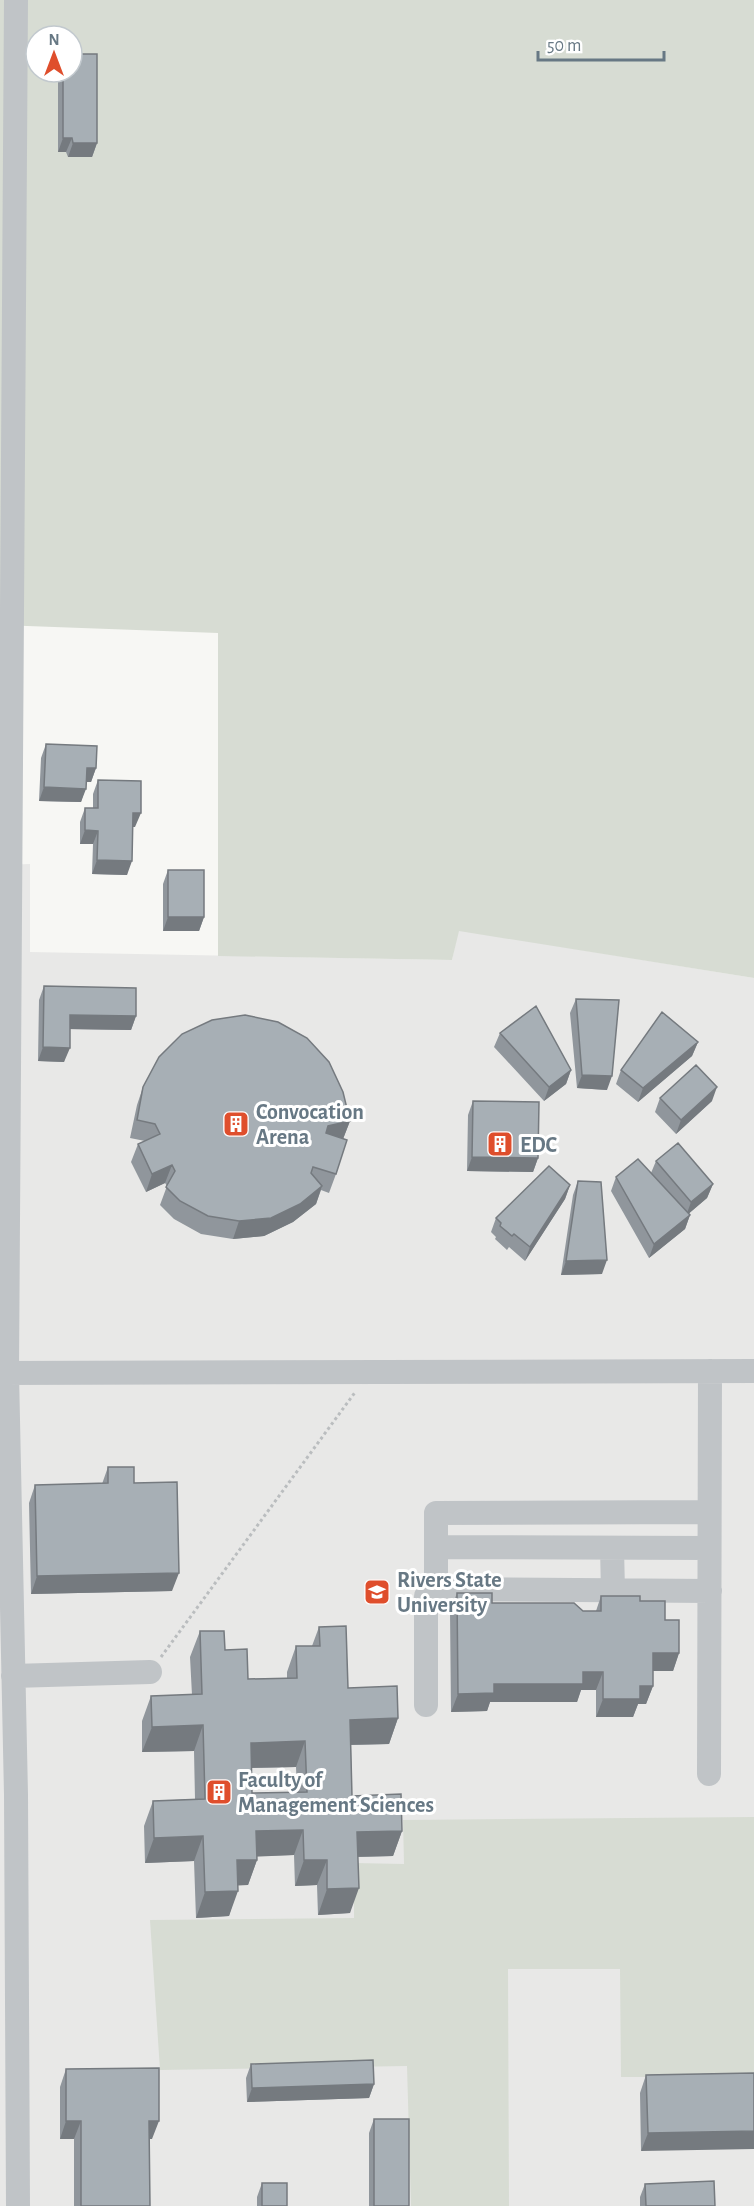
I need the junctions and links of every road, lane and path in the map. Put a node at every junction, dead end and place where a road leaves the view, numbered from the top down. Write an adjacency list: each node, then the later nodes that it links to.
1 (16, 0): 5 (street)
2 (710, 1371): 3 (street); 4 (street); 6 (street)
3 (754, 1371)
4 (370, 1372): 5 (street); 13 (path)
5 (4, 1373): 14 (street)
6 (709, 1512): 7 (street); 9 (street)
7 (436, 1547): 8 (street); 10 (street)
8 (612, 1548): 9 (street); 11 (street)
9 (710, 1548): 12 (street)
10 (436, 1590): 11 (street); 15 (street)
11 (613, 1591): 12 (street)
12 (710, 1591): 16 (street)
13 (150, 1672): 14 (street)
14 (13, 1676): 17 (street)
15 (426, 1705)
16 (710, 1774)
17 (18, 2206)

